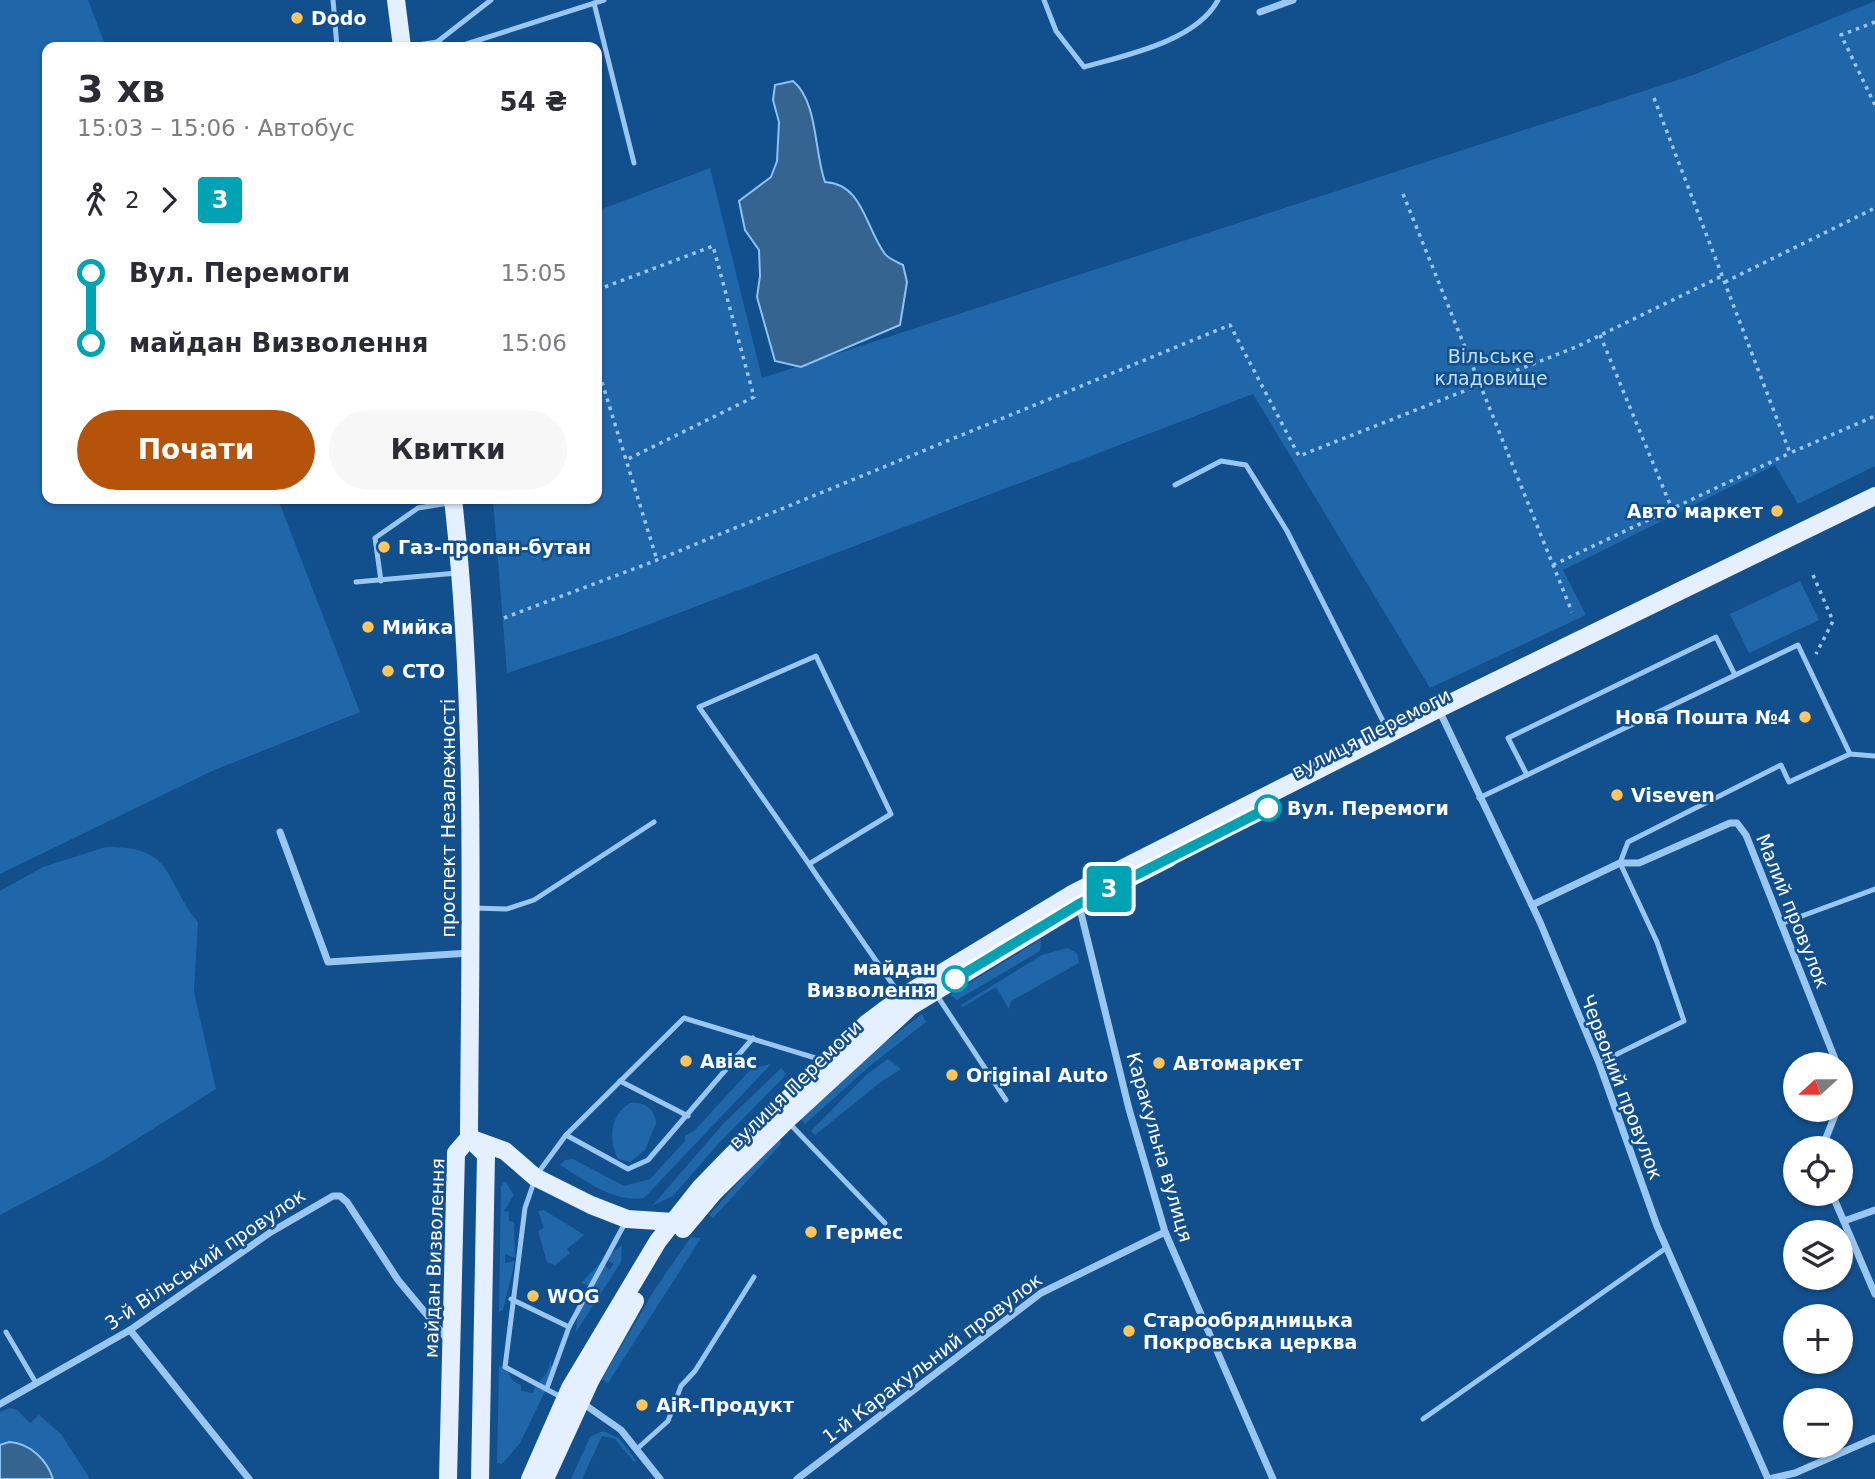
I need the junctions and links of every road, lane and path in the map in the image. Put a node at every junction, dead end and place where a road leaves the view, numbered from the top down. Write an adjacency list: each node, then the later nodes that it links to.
1 (333, 0): 11 (lane)
2 (396, 0): 12 (main road)
3 (491, 0): 13 (lane)
4 (604, 0): 8 (lane)
5 (1044, 0): 6 (lane)
6 (1218, 0)
7 (1293, 0): 9 (street)
8 (594, 3): 14 (lane); 17 (lane)
9 (1259, 12)
10 (1875, 22): 16 (path)
11 (337, 42)
12 (401, 42)
13 (437, 42)
14 (473, 42)
15 (1654, 98): 20 (path)
16 (1875, 105)
17 (634, 163)
18 (1403, 194): 25 (path)
19 (1875, 208): 21 (path)
20 (1722, 276): 21 (path); 23 (path)
21 (1725, 282): 27 (path)
22 (602, 288): 28 (path)
23 (1600, 335): 25 (path); 33 (path)
24 (602, 382): 28 (path)
25 (1480, 385): 35 (path); 36 (path)
26 (1875, 416): 27 (path)
27 (1790, 453): 33 (path)
28 (626, 460): 35 (path)
29 (1175, 485): 46 (lane)
30 (1875, 496): 45 (main road, вулиця Перемоги)
31 (438, 504): 39 (lane)
32 (453, 504): 37 (main road, проспект Незалежності)
33 (1672, 509): 36 (path)
34 (1875, 509): 45 (main road, вулиця Перемоги)
35 (657, 560): 42 (path)
36 (1553, 565): 41 (path)
37 (460, 573): 39 (lane); 58 (main road, проспект Незалежності)
38 (1814, 575): 43 (path)
39 (381, 581): 40 (lane)
40 (356, 582)
41 (1572, 612)
42 (504, 618)
43 (1809, 668): 44 (lane); 47 (lane)
44 (1735, 675): 49 (lane); 49 (lane)
45 (1441, 714): 46 (main road, вулиця Перемоги); 50 (street, Червоний провулок); 56 (main road, вулиця Перемоги)
46 (1389, 734): 56 (main road, вулиця Перемоги)
47 (1850, 754): 48 (lane); 53 (lane)
48 (1875, 756)
49 (1527, 775): 50 (lane)
50 (1479, 798): 57 (street, Червоний провулок)
51 (654, 822): 58 (lane)
52 (280, 832): 60 (street)
53 (1620, 863): 57 (street, Малий провулок); 59 (street, Малий провулок); 65 (lane)
54 (809, 864): 54 (lane); 62 (lane)
55 (1875, 889): 59 (lane)
56 (1077, 898): 61 (main road, вулиця Перемоги); 62 (main road, вулиця Перемоги); 79 (street, Каракульна вулиця)
57 (1532, 905): 65 (street, Червоний провулок)
58 (470, 908): 60 (main road, проспект Незалежності)
59 (1780, 924): 64 (street, Малий провулок)
60 (470, 953): 72 (main road, проспект Незалежності)
61 (934, 991): 66 (main road, вулиця Перемоги); 68 (lane)
62 (902, 997): 66 (main road, вулиця Перемоги)
63 (753, 1038): 66 (lane); 67 (lane); 69 (lane)
64 (1832, 1052)
65 (1599, 1063): 81 (street, Червоний провулок)
66 (831, 1068): 70 (main road, вулиця Перемоги); 78 (main road, вулиця Перемоги)
67 (620, 1081): 69 (lane); 71 (lane)
68 (1006, 1100)
69 (688, 1116): 71 (lane)
70 (786, 1121): 77 (lane); 78 (main road, вулиця Перемоги)
71 (566, 1135): 73 (lane)
72 (470, 1138): 73 (main road); 88 (main road, майдан Визволення); 98 (main road)
73 (535, 1177): 75 (main road); 84 (lane)
74 (1875, 1210): 76 (street)
75 (627, 1219): 78 (main road); 85 (lane)
76 (1847, 1220)
77 (885, 1223)
78 (679, 1225): 91 (main road, вулиця Перемоги)
79 (1164, 1232): 102 (street, 1-й Каракульний провулок); 103 (street, Каракульна вулиця)
80 (1853, 1242): 83 (street)
81 (1666, 1248): 93 (lane); 104 (street, Червоний провулок)
82 (754, 1277): 95 (lane)
83 (1875, 1294)
84 (511, 1298): 85 (lane); 90 (lane)
85 (569, 1327): 90 (lane)
86 (130, 1330): 88 (street, 3-й Вільський провулок); 89 (street, 3-й Вільський провулок); 96 (street)
87 (6, 1332): 89 (lane)
88 (452, 1344): 97 (main road, майдан Визволення)
89 (36, 1382): 92 (street, 3-й Вільський провулок)
90 (547, 1388): 91 (lane)
91 (573, 1401): 95 (street); 99 (main road); 100 (main road)
92 (0, 1404)
93 (1423, 1419)
94 (1875, 1438): 104 (street)
95 (638, 1448): 101 (street)
96 (249, 1479)
97 (448, 1479)
98 (480, 1479)
99 (530, 1479)
100 (545, 1479)
101 (660, 1479)
102 (797, 1479)
103 (1273, 1479)
104 (1769, 1479)

